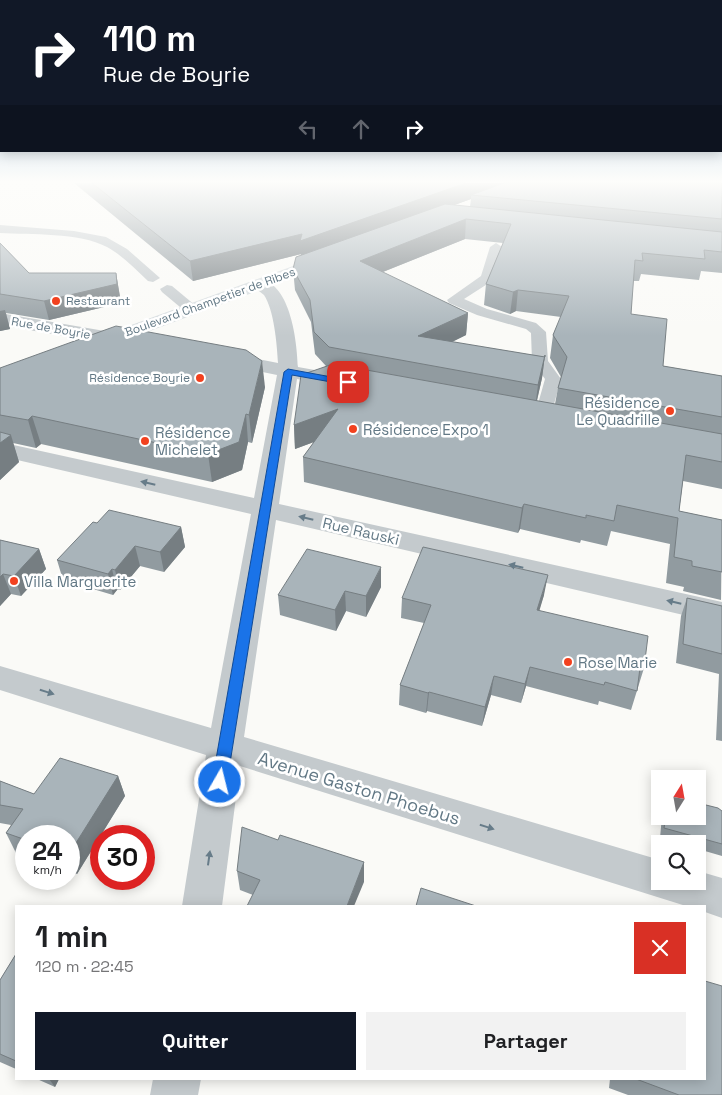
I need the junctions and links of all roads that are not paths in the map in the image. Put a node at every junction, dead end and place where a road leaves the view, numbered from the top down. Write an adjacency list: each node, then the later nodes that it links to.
1 (63, 234): 4 (lane)
2 (496, 247): 15 (lane)
3 (342, 254): 5 (main road, Boulevard Champetier de Ribes)
4 (153, 278)
5 (261, 284): 7 (main road, Boulevard Champetier de Ribes); 13 (street)
6 (167, 289): 7 (lane)
7 (191, 309): 9 (main road, Boulevard Champetier de Ribes)
8 (0, 319): 9 (street, Rue de Boyrie)
9 (111, 338): 10 (street, Rue de Boyrie); 11 (main road, Boulevard Champetier de Ribes)
10 (152, 345)
11 (84, 349)
12 (204, 355): 13 (street)
13 (288, 372): 14 (street); 17 (street)
14 (358, 384)
15 (543, 418)
16 (0, 449): 17 (street, Rue Rauski, one-way to 16)
17 (265, 509): 18 (street, Rue Rauski, one-way to 17); 20 (street)
18 (722, 613)
19 (0, 678): 20 (street, Avenue Gaston Phoebus, one-way to 20)
20 (225, 747): 21 (street, Avenue Gaston Phoebus, one-way to 21); 24 (street, one-way to 20)
21 (651, 876)
22 (696, 890): 23 (street)
23 (722, 898)
24 (202, 905)
25 (177, 1080): 26 (street)
26 (174, 1095)

